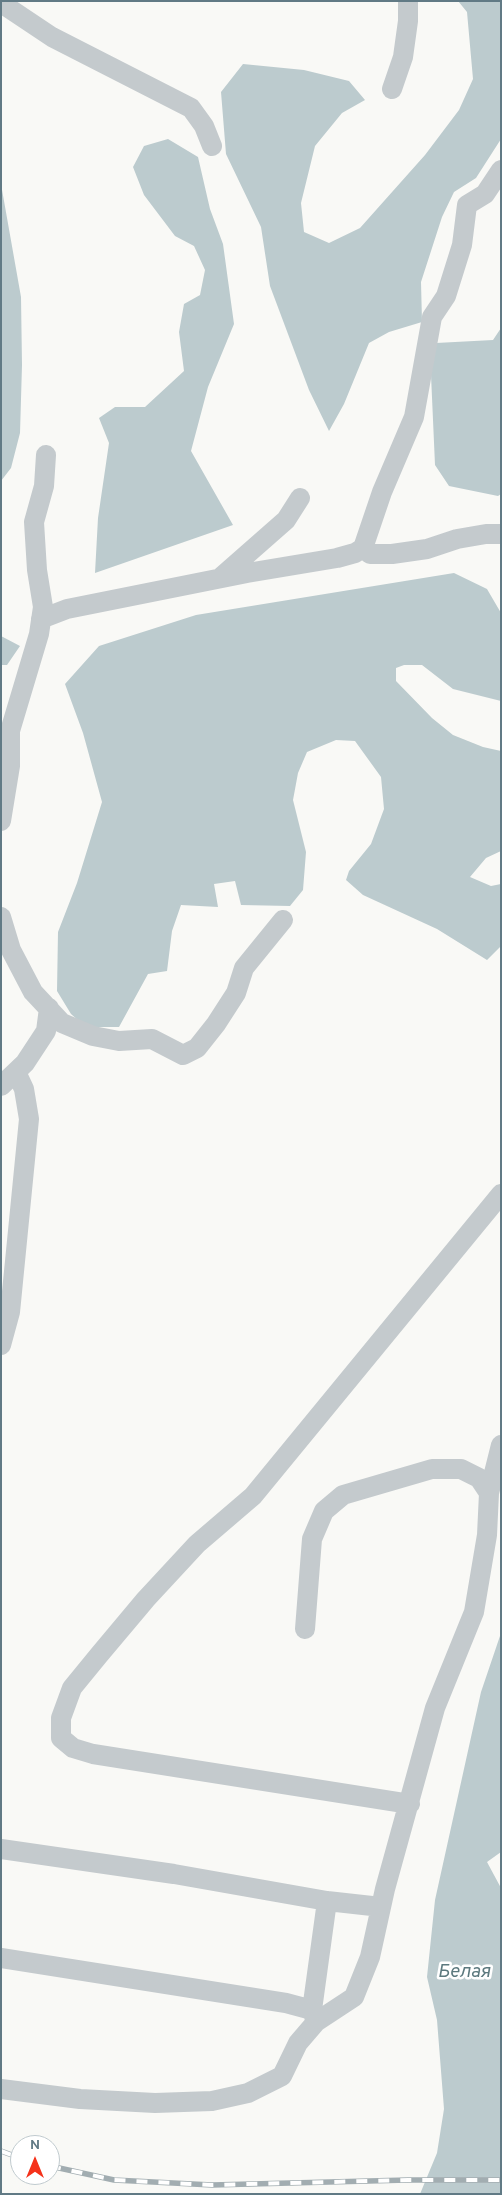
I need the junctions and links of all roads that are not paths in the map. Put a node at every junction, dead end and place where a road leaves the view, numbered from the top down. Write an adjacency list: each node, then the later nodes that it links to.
1 (408, 1): 3 (lane)
2 (1, 3): 4 (lane)
3 (392, 89)
4 (212, 146)
5 (501, 170): 9 (lane)
6 (46, 455): 11 (lane)
7 (300, 498): 10 (lane)
8 (501, 534): 9 (lane)
9 (362, 548): 10 (lane)
10 (218, 579): 11 (lane)
11 (41, 619): 12 (lane)
12 (6, 768): 13 (lane)
13 (1, 821)
14 (1, 917): 16 (lane)
15 (283, 920): 16 (lane)
16 (49, 1008): 17 (lane)
17 (8, 1079): 19 (lane)
18 (501, 1194): 23 (lane)
19 (1, 1345)
20 (501, 1445): 21 (lane)
21 (489, 1493): 22 (lane); 23 (lane)
22 (305, 1629)
23 (410, 1804): 26 (lane)
24 (1, 1849): 25 (lane)
25 (326, 1901): 26 (lane); 28 (lane)
26 (381, 1907): 28 (lane)
27 (1, 1958): 28 (lane)
28 (314, 2016): 29 (lane)
29 (1, 2089)

